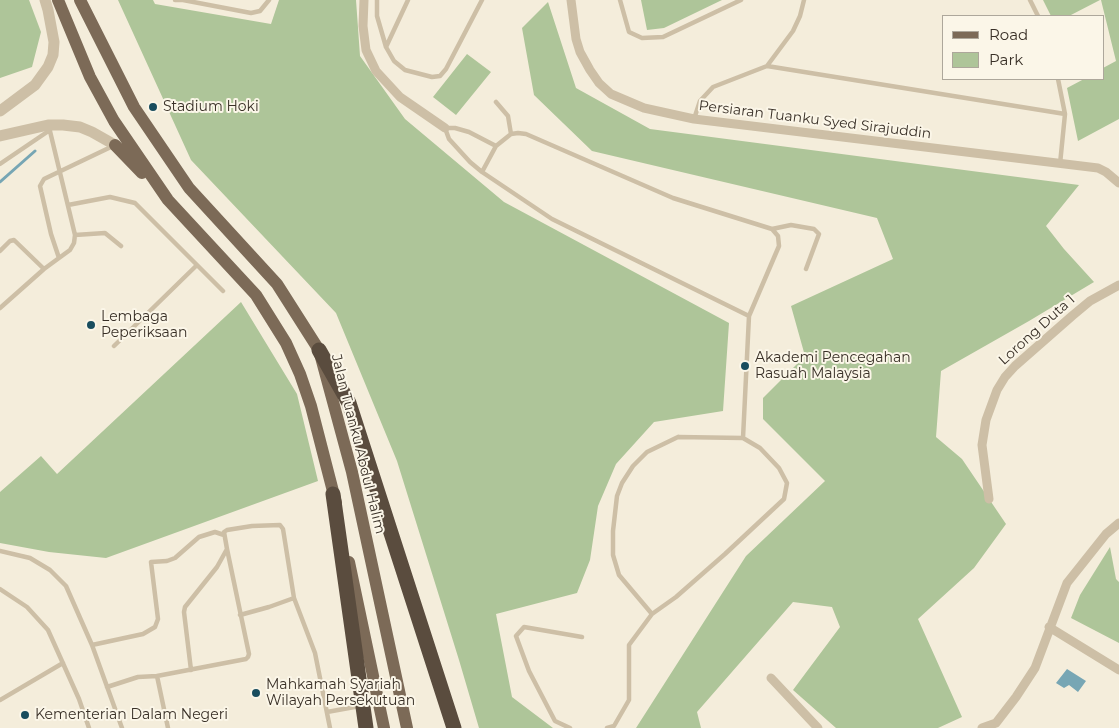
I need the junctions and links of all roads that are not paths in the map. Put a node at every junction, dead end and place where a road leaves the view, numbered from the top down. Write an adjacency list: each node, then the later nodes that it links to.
1 (45, 0): 21 (street)
2 (58, 0): 35 (main road)
3 (80, 0): 50 (main road, Jalan Tuanku Abdul Halim)
4 (176, 0): 5 (lane)
5 (184, 0): 6 (lane)
6 (269, 0)
7 (364, 0): 25 (street)
8 (377, 0): 17 (lane)
9 (408, 0): 17 (lane)
10 (482, 0): 17 (lane)
11 (571, 0): 23 (street, Persiaran Tuanku Syed Sirajuddin)
12 (620, 0): 13 (lane)
13 (742, 0)
14 (804, 0): 18 (lane)
15 (1030, 0): 16 (lane)
16 (1038, 15)
17 (386, 47)
18 (767, 66): 22 (lane); 23 (lane)
19 (1058, 80): 22 (lane)
20 (496, 102): 26 (lane)
21 (3, 106)
22 (1065, 114): 31 (lane)
23 (694, 120): 31 (street, Persiaran Tuanku Syed Sirajuddin)
24 (49, 128): 27 (street); 28 (street); 30 (lane); 32 (lane)
25 (445, 128): 29 (lane); 33 (lane)
26 (511, 134): 29 (lane); 37 (lane)
27 (0, 136)
28 (115, 145): 32 (lane); 35 (main road)
29 (496, 146): 33 (lane)
30 (0, 164)
31 (1060, 164): 34 (street, Persiaran Tuanku Syed Sirajuddin)
32 (60, 172): 36 (lane); 41 (lane)
33 (482, 172): 48 (lane)
34 (1119, 183)
35 (168, 200): 52 (main road)
36 (68, 205): 38 (lane); 42 (lane)
37 (772, 229): 44 (lane); 48 (lane)
38 (75, 235): 39 (lane); 41 (lane)
39 (121, 246)
40 (0, 250): 43 (lane)
41 (59, 258): 43 (lane)
42 (197, 265): 46 (lane); 49 (lane)
43 (44, 269): 47 (lane)
44 (806, 269)
45 (1119, 285): 53 (street, Lorong Duta 1)
46 (223, 291)
47 (0, 308)
48 (749, 316): 51 (lane)
49 (114, 346)
50 (320, 350): 81 (main road, Jalan Tuanku Abdul Halim); 82 (highway)
51 (743, 438): 61 (lane); 61 (lane)
52 (334, 494): 72 (highway); 80 (main road)
53 (989, 499)
54 (1119, 524): 62 (street)
55 (224, 535): 56 (lane); 59 (lane); 64 (lane)
56 (227, 549): 60 (lane); 66 (lane)
57 (0, 550): 64 (lane)
58 (0, 589): 65 (lane)
59 (294, 598): 60 (lane); 73 (lane)
60 (240, 614): 66 (lane)
61 (652, 614): 84 (lane)
62 (1049, 627): 67 (street); 74 (street)
63 (582, 638): 83 (lane)
64 (92, 645): 70 (lane)
65 (64, 663): 71 (lane); 75 (lane)
66 (191, 670): 68 (lane)
67 (1119, 670)
68 (157, 676): 70 (lane); 77 (lane)
69 (771, 678): 85 (street)
70 (107, 688): 76 (lane)
71 (0, 700)
72 (363, 705): 73 (lane); 79 (highway)
73 (327, 712): 78 (lane)
74 (999, 725): 86 (street)
75 (89, 728)
76 (122, 728)
77 (168, 728)
78 (330, 728)
79 (366, 728)
80 (384, 728)
81 (407, 728)
82 (454, 728)
83 (570, 728)
84 (607, 728)
85 (818, 728)
86 (982, 728)

